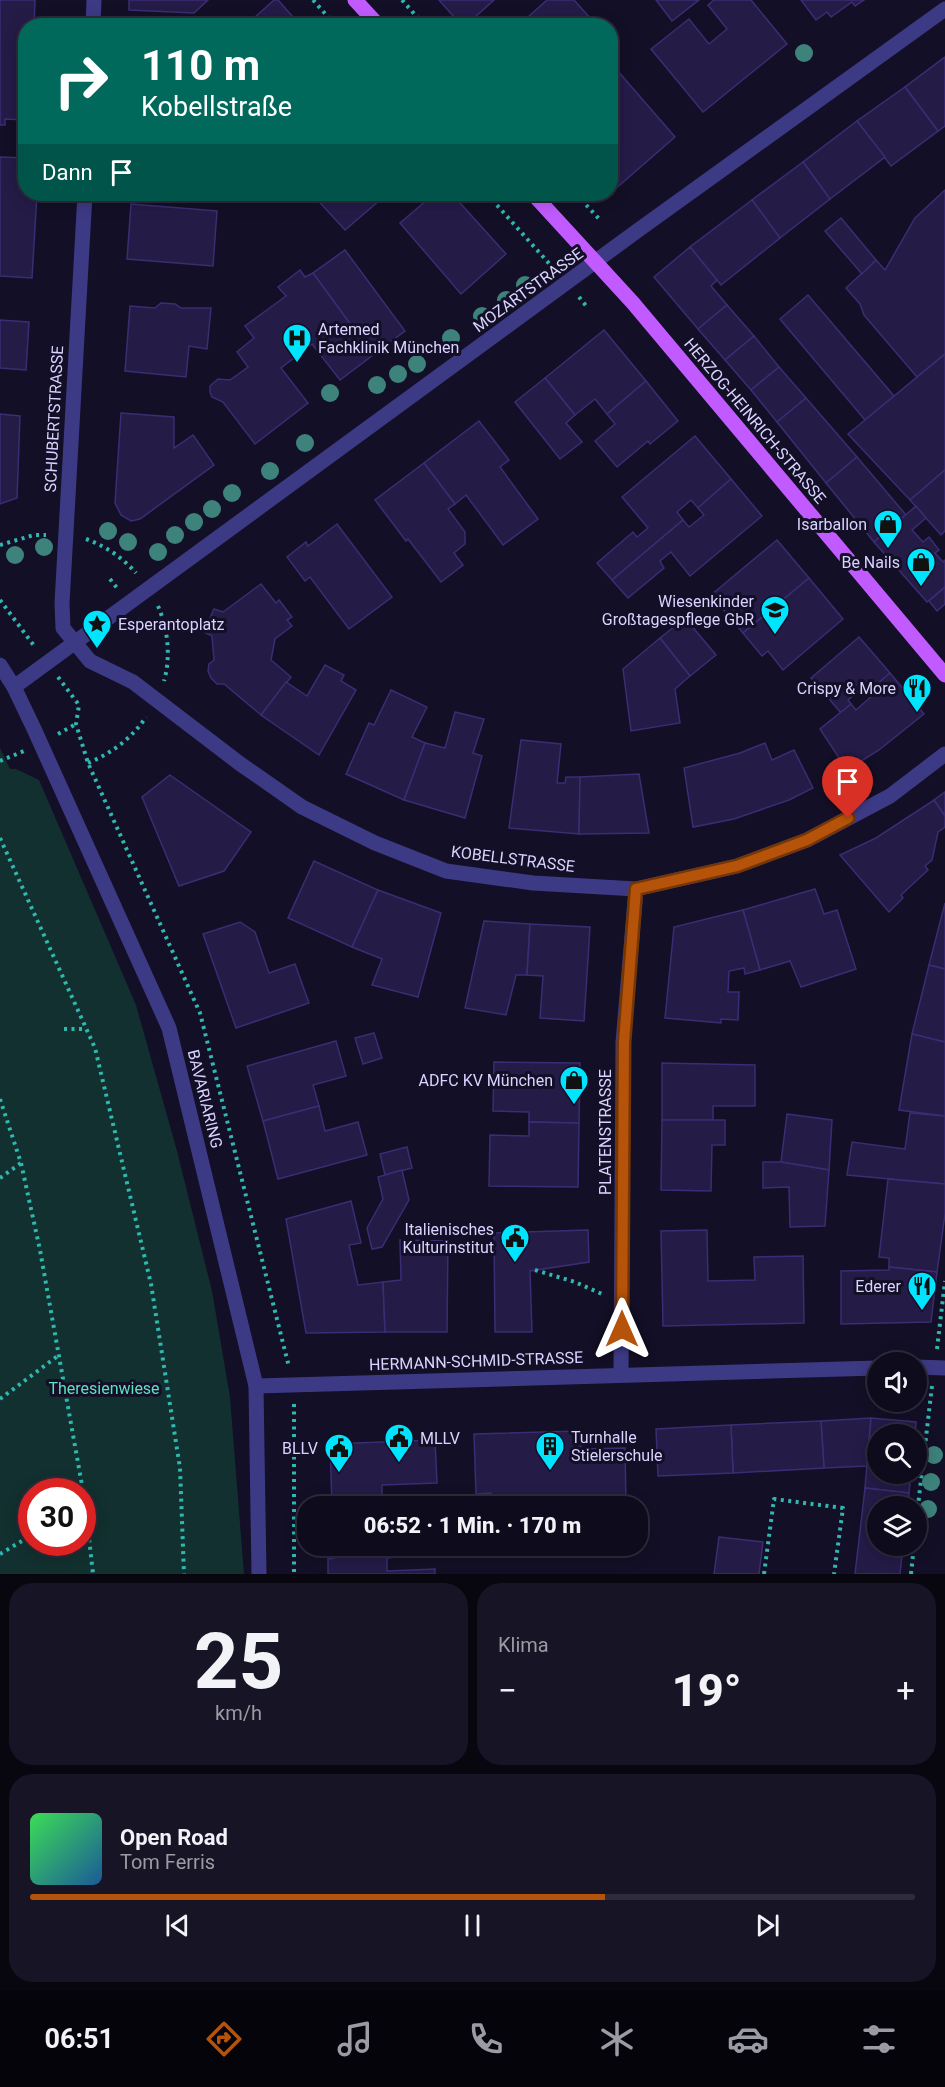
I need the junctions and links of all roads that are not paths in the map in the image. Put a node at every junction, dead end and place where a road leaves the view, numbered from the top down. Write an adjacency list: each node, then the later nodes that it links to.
1 (94, 0): 4 (street)
2 (355, 0): 5 (main road)
3 (945, 9): 8 (street, MOZARTSTRASSE)
4 (93, 18)
5 (372, 18)
6 (85, 201): 9 (street, SCHUBERTSTRASSE)
7 (540, 201): 8 (main road, HERZOG-HEINRICH-STRASSE)
8 (597, 262): 9 (street, MOZARTSTRASSE); 11 (main road, HERZOG-HEINRICH-STRASSE)
9 (75, 644): 12 (street); 14 (street, KOBELLSTRASSE)
10 (0, 665): 12 (street, BAVARIARING)
11 (945, 675)
12 (14, 687): 17 (street, BAVARIARING)
13 (945, 754): 14 (street, KOBELLSTRASSE)
14 (636, 889): 16 (street, PLATENSTRASSE)
15 (867, 1368): 16 (street, HERMANN-SCHMID-STRASSE)
16 (621, 1375): 17 (street, HERMANN-SCHMID-STRASSE)
17 (256, 1386): 18 (street, BAVARIARING)
18 (259, 1574)

